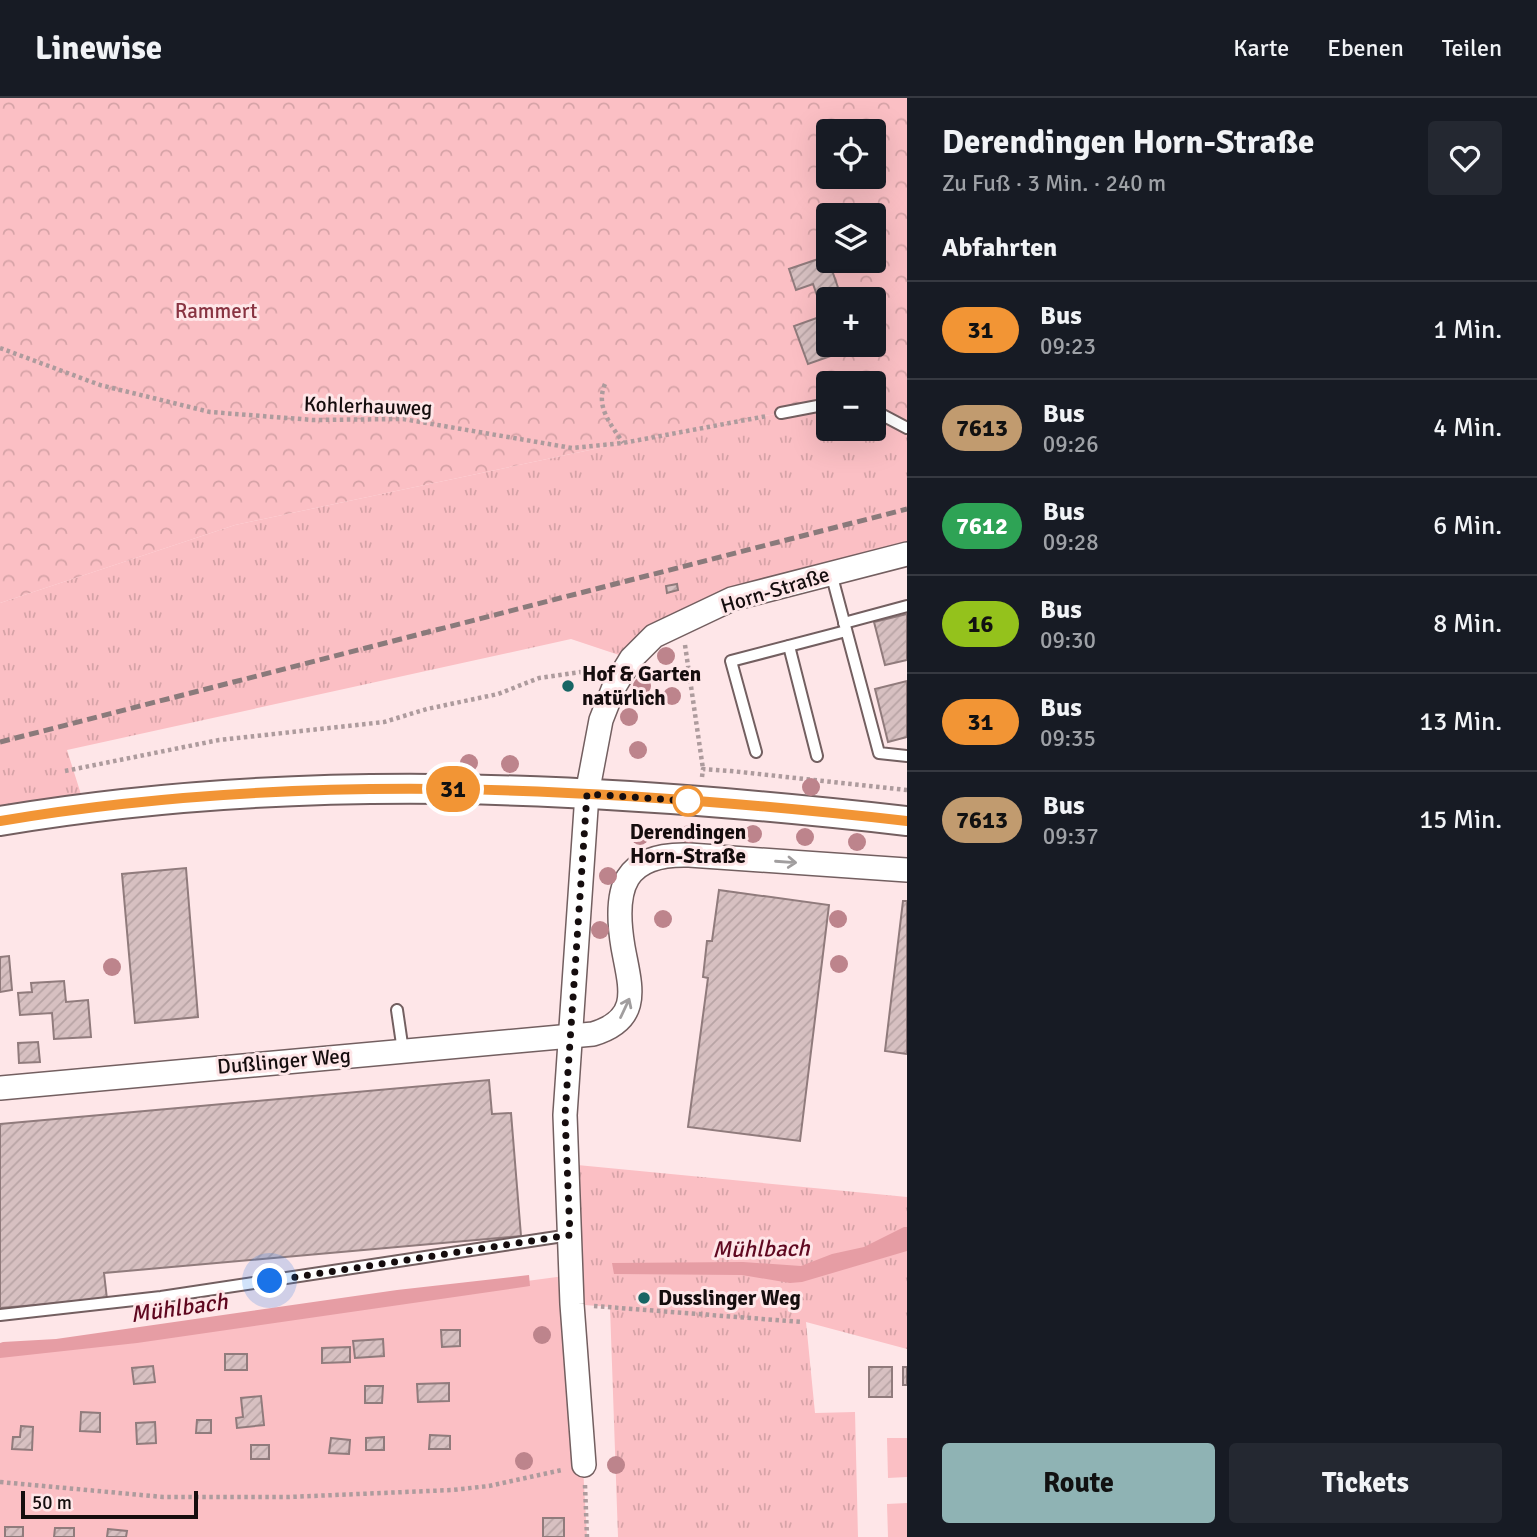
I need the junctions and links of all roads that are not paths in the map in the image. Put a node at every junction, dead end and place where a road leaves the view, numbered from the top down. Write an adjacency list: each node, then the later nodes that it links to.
1 (816, 406): 2 (lane)
2 (781, 413)
3 (886, 417): 4 (lane)
4 (907, 428)
5 (907, 554): 6 (street, Horn-Straße)
6 (831, 573): 8 (lane); 13 (street, Horn-Straße)
7 (907, 606): 8 (lane)
8 (845, 627): 9 (lane); 12 (lane)
9 (789, 646): 10 (lane); 11 (lane)
10 (755, 752)
11 (817, 756)
12 (907, 757)
13 (587, 794): 14 (street); 15 (street); 18 (street)
14 (0, 821)
15 (907, 821)
16 (907, 870): 18 (street, Dußlinger Weg, one-way to 16)
17 (397, 1010): 19 (lane)
18 (569, 1035): 19 (street, Dußlinger Weg); 21 (street)
19 (403, 1051): 20 (street, Dußlinger Weg)
20 (0, 1088)
21 (570, 1235): 22 (lane); 23 (street)
22 (0, 1315)
23 (584, 1465)

